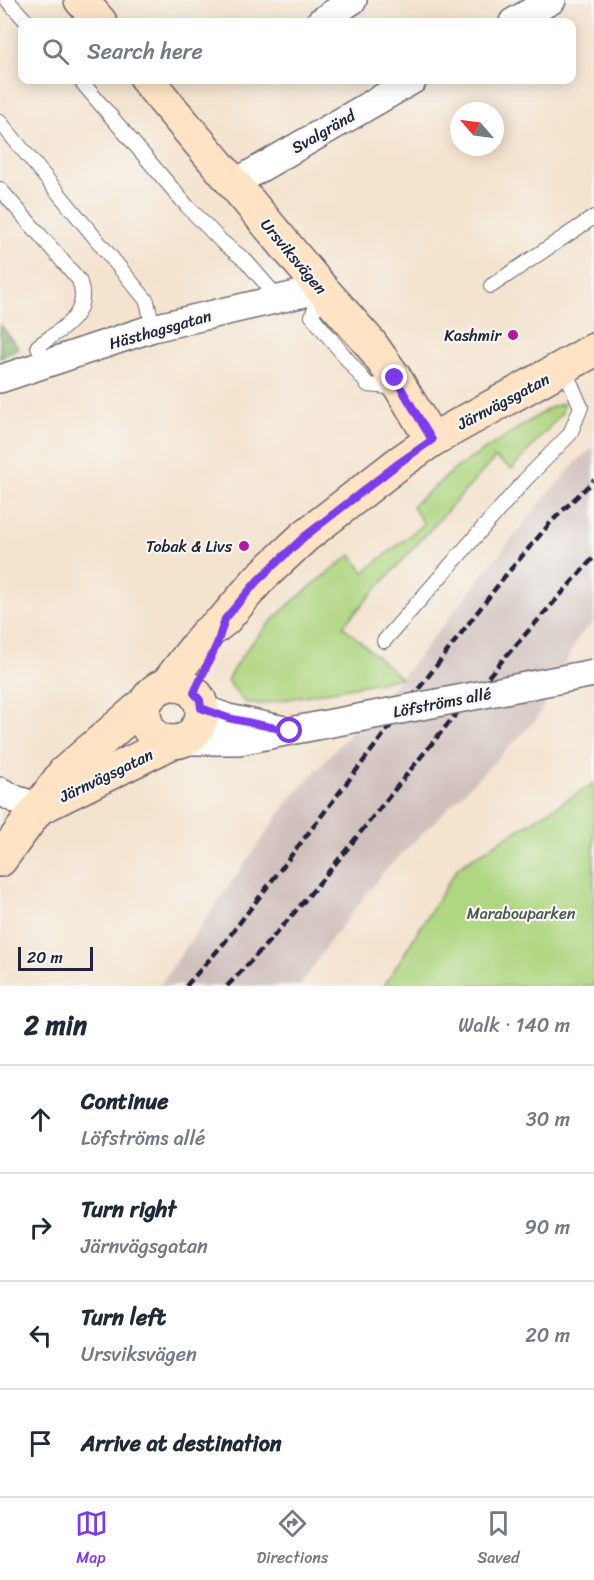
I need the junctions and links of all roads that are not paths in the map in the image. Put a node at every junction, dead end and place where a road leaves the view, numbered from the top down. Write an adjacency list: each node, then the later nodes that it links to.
1 (7, 0): 5 (lane)
2 (81, 0): 6 (street)
3 (353, 0): 7 (street)
4 (552, 0): 8 (street)
5 (23, 18)
6 (97, 18)
7 (326, 18)
8 (520, 18)
9 (83, 84): 18 (lane)
10 (150, 84): 13 (street, Ursviksvägen)
11 (406, 84): 13 (street, Svalgränd)
12 (0, 122): 19 (lane)
13 (233, 184): 17 (street, Ursviksvägen)
14 (0, 189): 21 (lane)
15 (594, 217): 16 (lane)
16 (491, 286)
17 (322, 289): 18 (street, Hästhagsgatan); 24 (street, Ursviksvägen)
18 (279, 299): 19 (street, Hästhagsgatan)
19 (153, 328): 21 (street, Hästhagsgatan)
20 (594, 350): 22 (street, Järnvägsgatan)
21 (45, 364): 23 (street, Hästhagsgatan)
22 (564, 368): 24 (street, Järnvägsgatan); 25 (lane)
23 (0, 379)
24 (432, 440): 27 (street, Järnvägsgatan)
25 (384, 641)
26 (594, 673): 28 (street, Löfströms allé, bridge)
27 (177, 697): 28 (street, Löfströms allé); 29 (street, Järnvägsgatan); 29 (street, Järnvägsgatan); 31 (street, Järnvägsgatan)
28 (290, 731): 29 (street, Löfströms allé)
29 (176, 742): 31 (street, Järnvägsgatan)
30 (0, 792): 31 (street)
31 (41, 807): 32 (street, Järnvägsgatan)
32 (0, 860)

